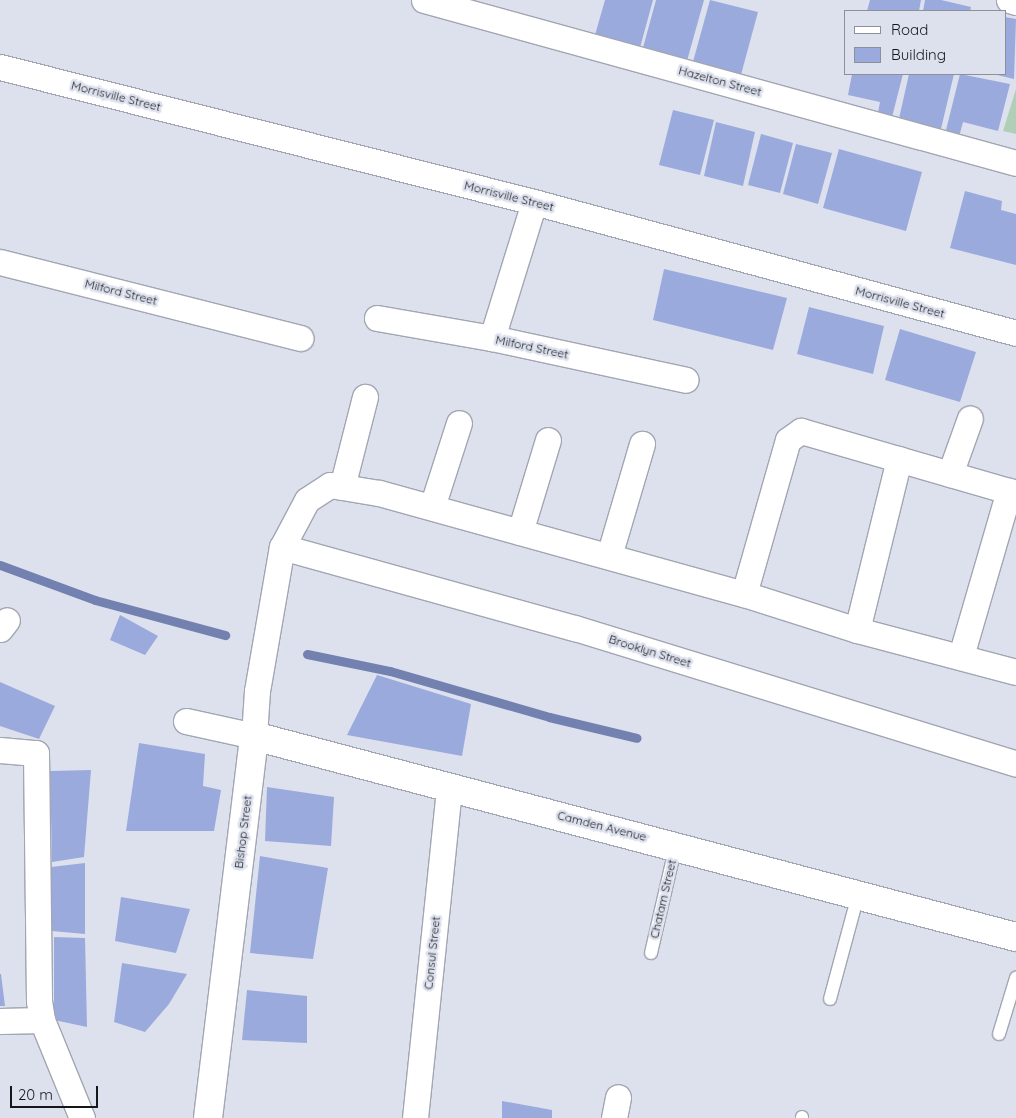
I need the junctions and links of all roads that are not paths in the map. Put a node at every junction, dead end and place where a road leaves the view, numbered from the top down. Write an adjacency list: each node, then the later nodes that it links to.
1 (424, 0): 5 (street, Hazelton Street)
2 (1009, 0): 3 (street)
3 (1016, 2)
4 (0, 67): 6 (street, Morrisville Street)
5 (1016, 163)
6 (534, 202): 9 (street, Morrisville Street); 11 (street)
7 (0, 262): 10 (street, Milford Street)
8 (378, 318): 11 (street, Milford Street)
9 (1016, 333)
10 (301, 338)
11 (492, 338): 12 (street, Milford Street)
12 (686, 380)
13 (365, 397): 20 (street)
14 (970, 418): 19 (street)
15 (459, 423): 22 (street)
16 (548, 440): 23 (street)
17 (642, 444): 25 (street)
18 (899, 459): 19 (street); 26 (street); 27 (street)
19 (950, 474): 21 (street)
20 (342, 487): 22 (street); 24 (street, Bishop Street)
21 (1012, 492): 28 (street)
22 (432, 507): 23 (street)
23 (520, 532): 25 (street)
24 (282, 547): 31 (street, Bishop Street); 33 (street, Brooklyn Street)
25 (609, 556): 26 (street)
26 (744, 594): 27 (street)
27 (857, 630): 28 (street)
28 (960, 656): 29 (street)
29 (1016, 672)
30 (186, 721): 31 (street, Camden Avenue)
31 (254, 736): 34 (street, Camden Avenue); 45 (street, Bishop Street)
32 (0, 750): 41 (street)
33 (1016, 764)
34 (449, 788): 35 (street, Camden Avenue); 46 (street, Consul Street)
35 (676, 845): 36 (street, Camden Avenue); 38 (lane, Chatam Street)
36 (858, 895): 37 (street, Camden Avenue); 40 (lane)
37 (1016, 937)
38 (651, 953)
39 (1016, 978): 43 (lane)
40 (830, 1000)
41 (42, 1020): 42 (street); 44 (street)
42 (0, 1021)
43 (999, 1034)
44 (82, 1118)
45 (208, 1118)
46 (415, 1118)

